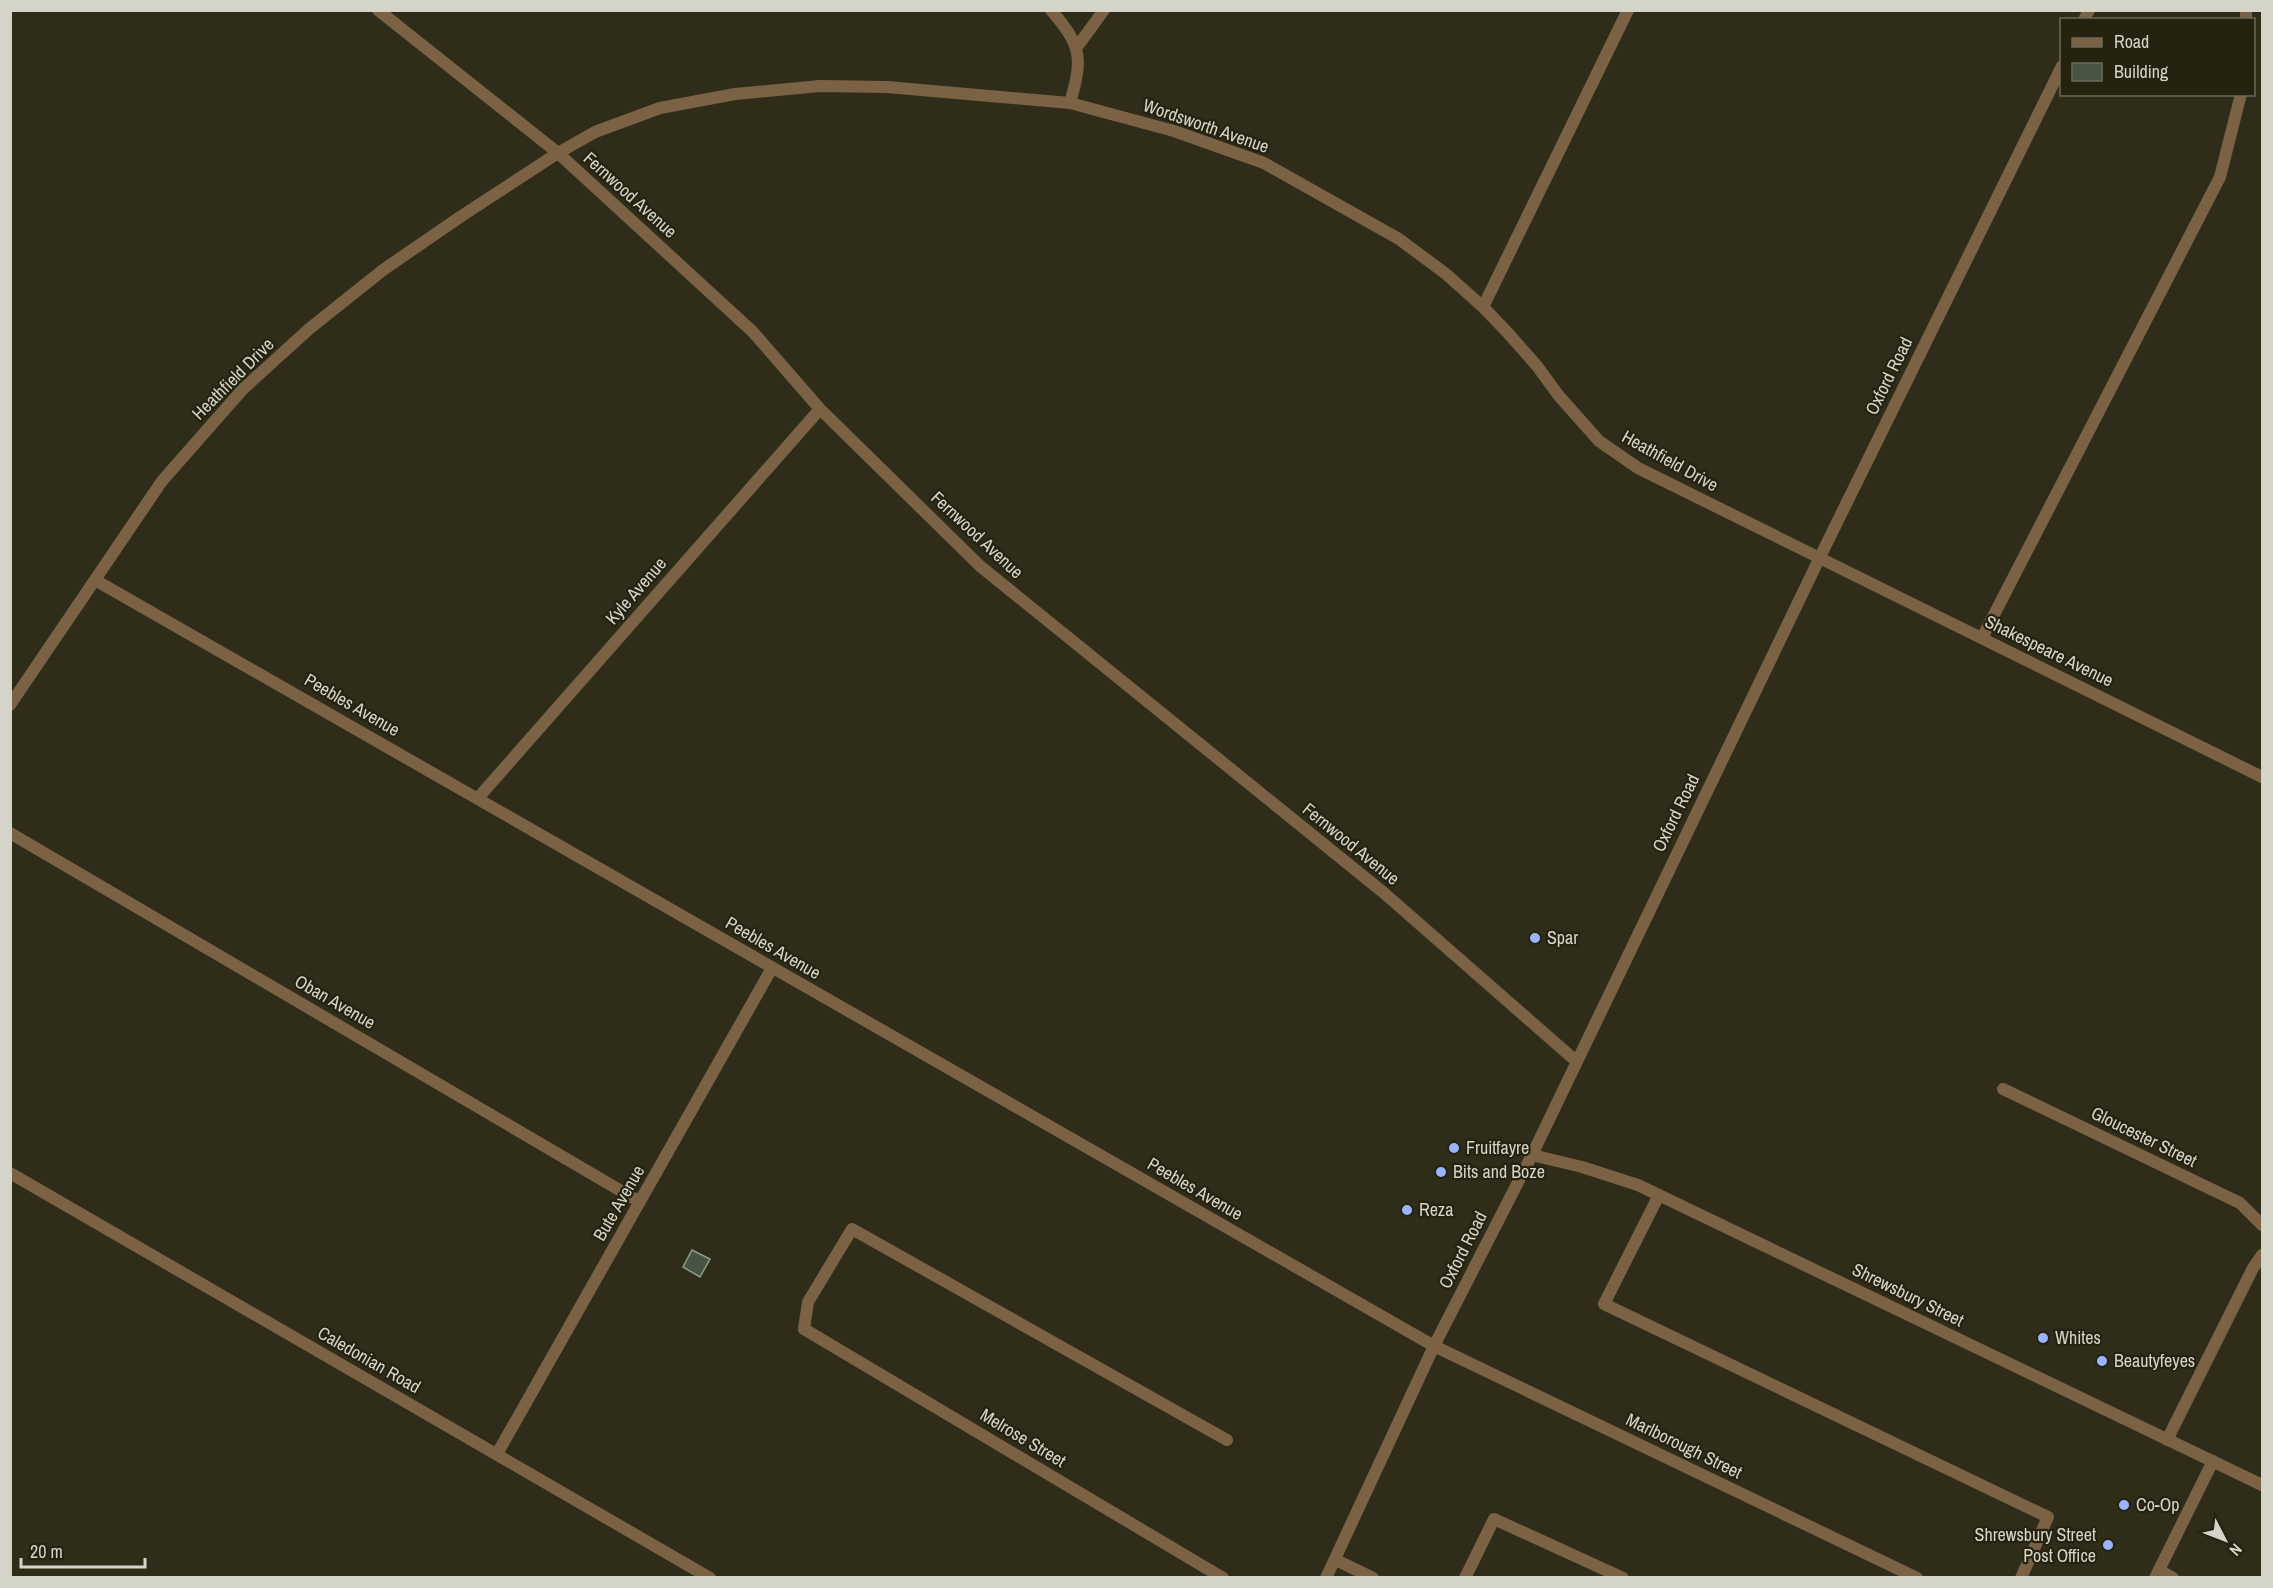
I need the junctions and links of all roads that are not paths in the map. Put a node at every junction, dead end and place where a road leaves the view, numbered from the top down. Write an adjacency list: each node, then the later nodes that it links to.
1 (378, 10): 9 (street, Fernwood Avenue)
2 (1050, 10): 5 (street)
3 (1104, 10): 5 (street)
4 (1628, 10): 10 (street)
5 (1077, 47): 8 (street)
6 (2060, 68): 12 (street, Oxford Road)
7 (2240, 96): 14 (street)
8 (1070, 103): 9 (street, Wordsworth Avenue); 10 (street, Wordsworth Avenue)
9 (558, 153): 11 (street, Fernwood Avenue); 13 (street, Heathfield Drive)
10 (1483, 307): 12 (street, Heathfield Drive)
11 (820, 409): 17 (street, Kyle Avenue); 20 (street, Fernwood Avenue)
12 (1820, 557): 14 (street, Shakespeare Avenue); 20 (street, Oxford Road)
13 (95, 580): 15 (street, Heathfield Drive); 17 (street, Peebles Avenue)
14 (1982, 638): 16 (street, Shakespeare Avenue)
15 (10, 705)
16 (2262, 777)
17 (478, 798): 19 (street, Peebles Avenue)
18 (10, 833): 25 (street, Oban Avenue)
19 (772, 968): 25 (street, Bute Avenue); 28 (street, Peebles Avenue)
20 (1576, 1061): 22 (street, Oxford Road)
21 (2003, 1089): 26 (street, Gloucester Street)
22 (1532, 1155): 24 (street, Shrewsbury Street); 28 (street, Oxford Road)
23 (10, 1173): 31 (street, Caledonian Road)
24 (1659, 1195): 30 (street, Shrewsbury Street); 43 (street)
25 (640, 1202): 31 (street, Bute Avenue)
26 (2262, 1225)
27 (2262, 1255): 30 (street)
28 (1434, 1346): 34 (street, Oxford Road); 42 (street, Marlborough Street)
29 (1227, 1440): 37 (street, Melrose Street)
30 (2167, 1440): 32 (street, Shrewsbury Street)
31 (497, 1454): 36 (street, Caledonian Road)
32 (2213, 1461): 33 (street, Shrewsbury Street); 35 (street)
33 (2262, 1485)
34 (1336, 1560): 38 (street, Oxford Road); 39 (street)
35 (2157, 1574): 44 (street)
36 (710, 1578)
37 (1223, 1578)
38 (1326, 1578)
39 (1373, 1578)
40 (1465, 1578): 41 (street)
41 (1623, 1578)
42 (1917, 1578)
43 (2020, 1578)
44 (2173, 1578)

